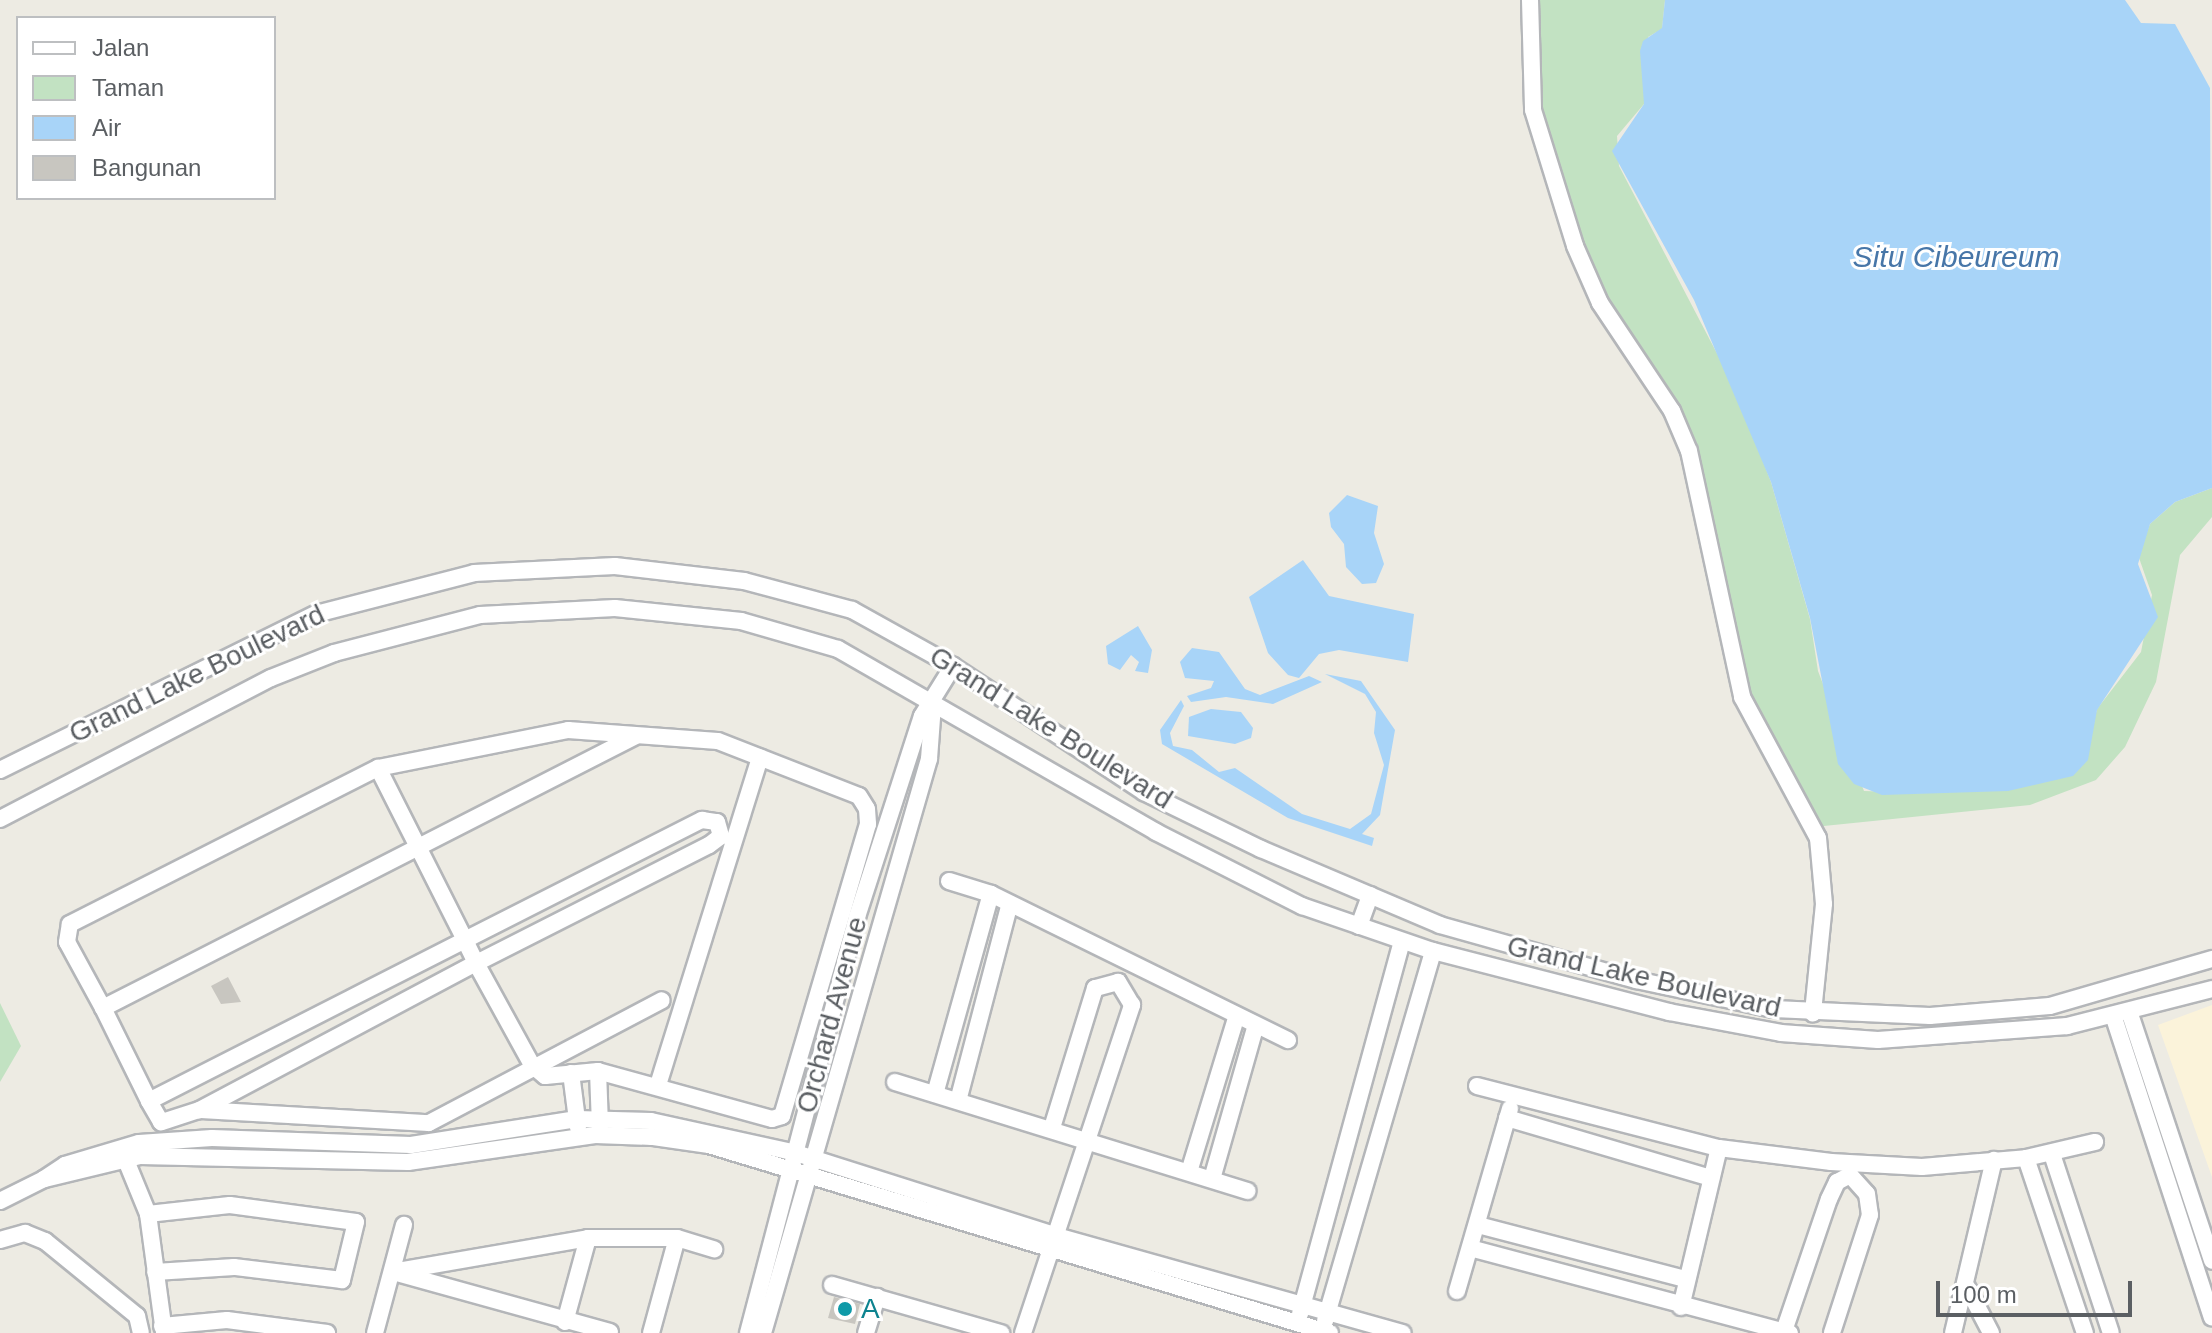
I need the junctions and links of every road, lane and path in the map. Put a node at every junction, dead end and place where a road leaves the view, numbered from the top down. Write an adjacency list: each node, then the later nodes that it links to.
1 (1530, 0): 25 (street)
2 (953, 666): 3 (street, Orchard Avenue); 7 (street, Grand Lake Boulevard); 12 (street, Grand Lake Boulevard)
3 (933, 705): 8 (street, Grand Lake Boulevard); 14 (street, Grand Lake Boulevard); 54 (street, Orchard Avenue); 54 (street, Orchard Avenue)
4 (636, 736): 5 (street); 6 (street); 9 (street)
5 (760, 757): 34 (street); 34 (street)
6 (378, 768): 9 (street); 24 (street)
7 (0, 770)
8 (0, 819)
9 (419, 849): 16 (street); 24 (street)
10 (949, 881): 11 (street)
11 (991, 894): 13 (street); 36 (street)
12 (1370, 895): 14 (street); 15 (street, Grand Lake Boulevard)
13 (1009, 906): 27 (street); 39 (street)
14 (1359, 926): 17 (street, Grand Lake Boulevard)
15 (1474, 936): 20 (street); 25 (street, Grand Lake Boulevard)
16 (465, 940): 21 (street); 21 (street); 38 (street)
17 (1402, 942): 18 (street, Grand Lake Boulevard); 78 (street)
18 (1433, 951): 20 (street, Grand Lake Boulevard); 80 (street)
19 (2212, 959): 25 (street, Grand Lake Boulevard)
20 (1468, 960): 26 (street, Grand Lake Boulevard)
21 (476, 963): 30 (street); 40 (street)
22 (2212, 989): 26 (street, Grand Lake Boulevard)
23 (662, 1000): 30 (street)
24 (103, 1008): 38 (street)
25 (1813, 1013)
26 (2122, 1016): 70 (street); 81 (street)
27 (1236, 1018): 28 (street); 55 (street)
28 (1256, 1025): 29 (street); 57 (street)
29 (1288, 1040)
30 (532, 1065): 32 (street); 40 (street)
31 (598, 1071): 32 (street); 34 (street); 41 (street)
32 (571, 1073): 43 (street)
33 (895, 1082): 36 (street)
34 (658, 1085)
35 (1477, 1086): 37 (street)
36 (935, 1094): 39 (street)
37 (1513, 1096): 42 (street); 49 (street)
38 (149, 1101): 40 (street)
39 (958, 1101): 44 (street)
40 (199, 1110)
41 (600, 1117): 43 (street); 45 (street); 54 (street)
42 (1507, 1118): 56 (street); 62 (street)
43 (577, 1119): 46 (street); 50 (street)
44 (1052, 1128): 47 (street); 47 (street)
45 (601, 1135): 46 (street); 54 (street)
46 (579, 1138): 50 (street)
47 (1091, 1140): 55 (street); 63 (street)
48 (2095, 1142): 51 (street)
49 (1719, 1148): 53 (street); 56 (street)
50 (131, 1152): 59 (street); 60 (street)
51 (2052, 1154): 52 (street); 102 (street)
52 (2026, 1158): 53 (street); 101 (street)
53 (1994, 1160): 75 (street)
54 (801, 1164): 63 (street); 69 (street); 92 (street, Orchard Avenue); 93 (street, Orchard Avenue)
55 (1189, 1172): 57 (street)
56 (1711, 1178): 73 (street)
57 (1212, 1179): 58 (street)
58 (1248, 1191)
59 (2, 1201)
60 (148, 1214): 71 (street); 71 (street)
61 (404, 1225): 72 (street)
62 (1478, 1225): 67 (street); 73 (street)
63 (1057, 1236): 69 (street); 78 (street)
64 (588, 1238): 65 (street); 72 (street); 82 (street)
65 (677, 1238): 68 (street); 91 (street)
66 (0, 1240): 88 (street)
67 (1470, 1248): 76 (street); 79 (street)
68 (714, 1249)
69 (1051, 1253): 83 (street); 96 (street)
70 (2212, 1261)
71 (155, 1272): 84 (street)
72 (392, 1272): 82 (street); 90 (street)
73 (1686, 1279): 79 (street)
74 (832, 1285): 77 (street)
75 (1967, 1287): 99 (street); 100 (street)
76 (1457, 1291)
77 (877, 1297): 94 (street); 95 (street)
78 (1302, 1306): 80 (street); 83 (street)
79 (1681, 1307): 87 (street)
80 (1326, 1313): 86 (street); 97 (street)
81 (2212, 1317)
82 (565, 1322): 85 (street)
83 (1298, 1325): 86 (street)
84 (163, 1330): 89 (street)
85 (610, 1332)
86 (1327, 1332)
87 (1787, 1332): 98 (street)
88 (141, 1333)
89 (327, 1333)
90 (375, 1333)
91 (651, 1333)
92 (748, 1333)
93 (763, 1333)
94 (866, 1333)
95 (1001, 1333)
96 (1023, 1333)
97 (1403, 1333)
98 (1832, 1333)
99 (1953, 1333)
100 (1991, 1333)
101 (2085, 1333)
102 (2111, 1333)

